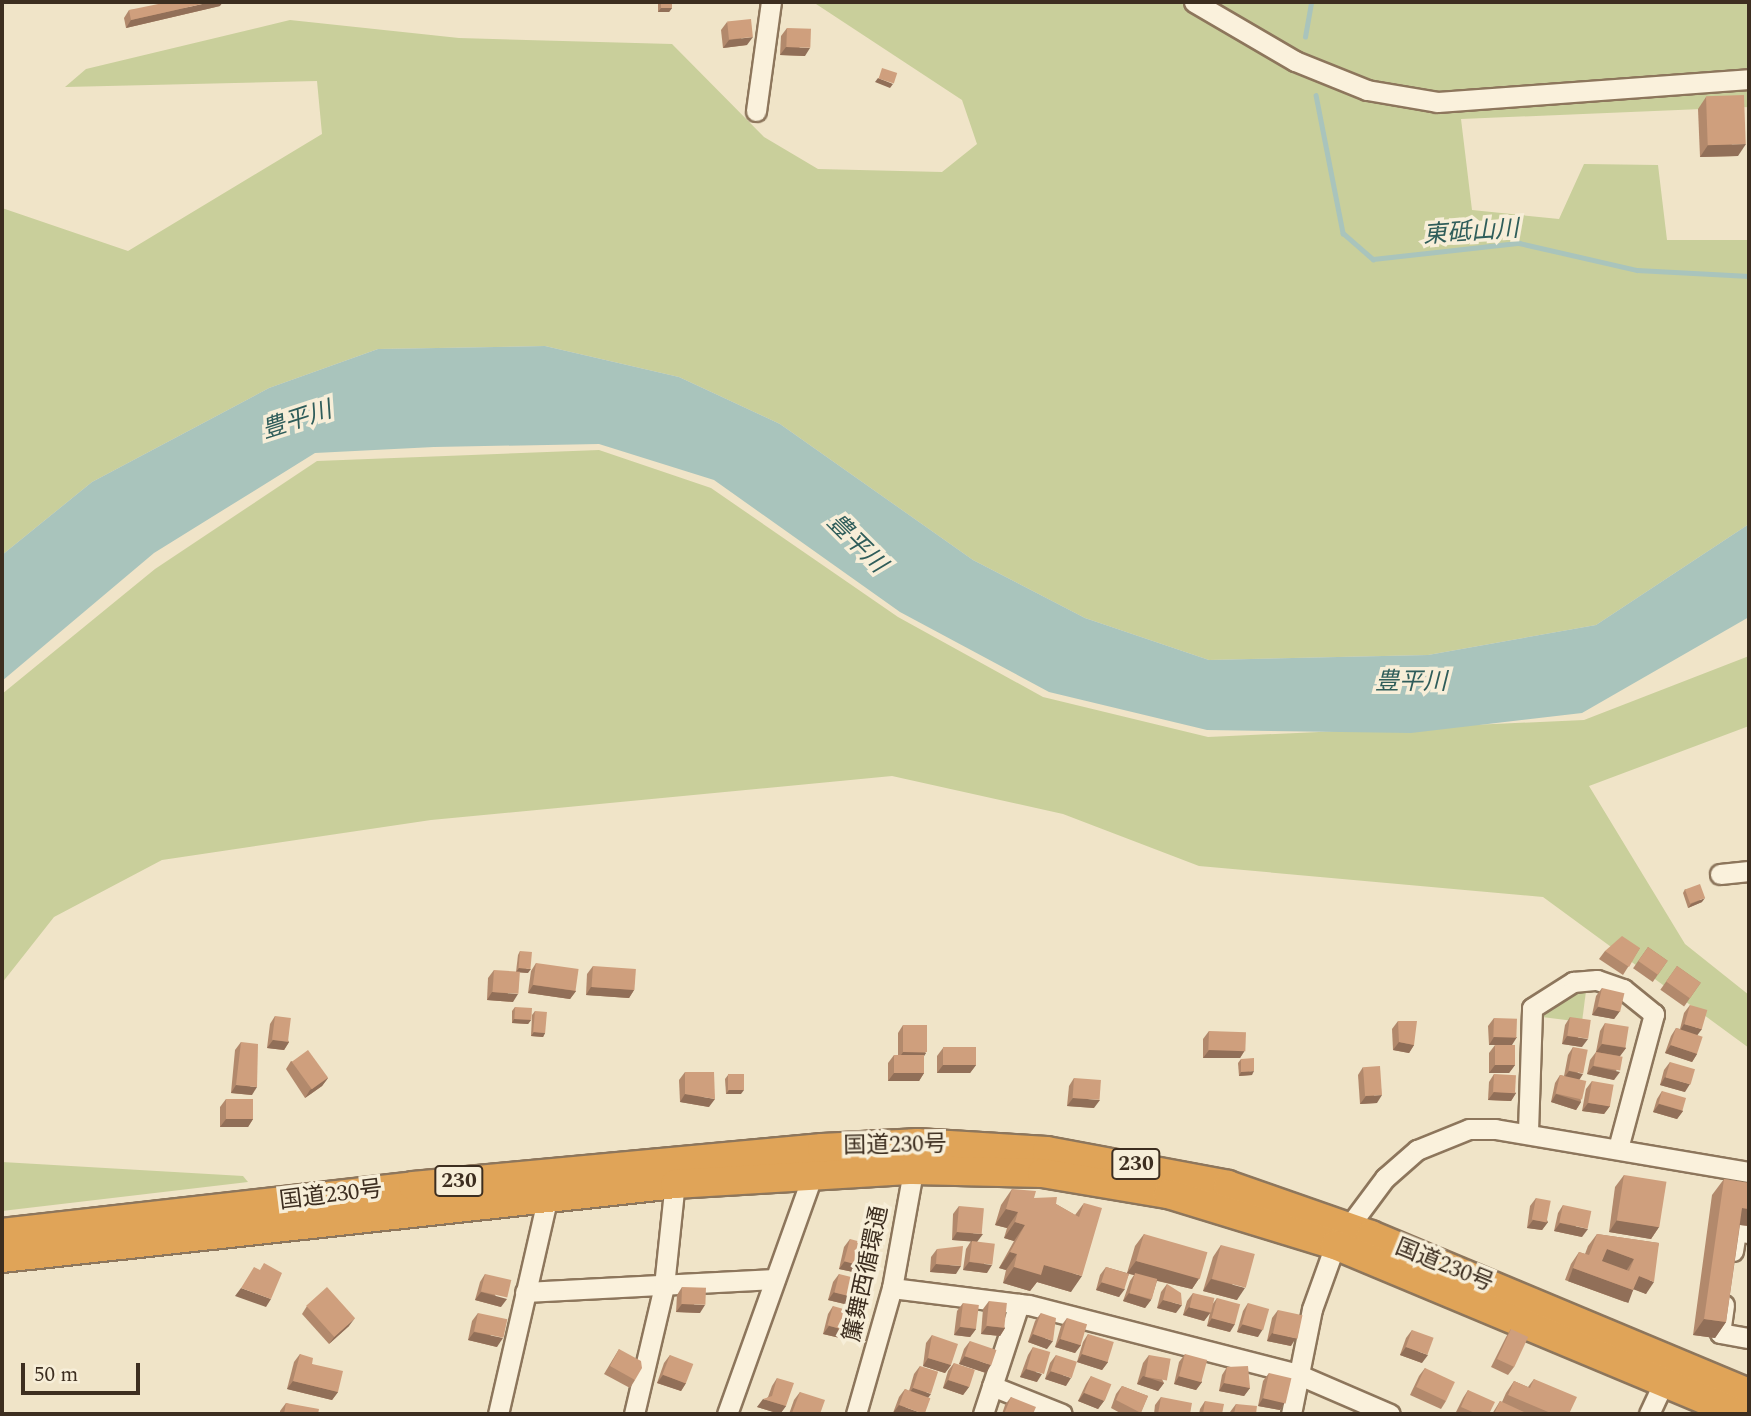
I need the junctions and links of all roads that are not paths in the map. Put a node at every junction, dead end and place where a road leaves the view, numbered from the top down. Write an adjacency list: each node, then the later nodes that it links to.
1 (771, 2): 4 (street)
2 (1195, 2): 3 (street)
3 (1749, 79)
4 (756, 111)
5 (1749, 872): 6 (street)
6 (1720, 874)
7 (1528, 1131): 8 (street); 8 (street); 16 (street)
8 (1618, 1148): 12 (street)
9 (915, 1156): 10 (highway, 国道230号 / 230); 16 (highway, 国道230号 / 230); 20 (street, 簾舞西循環通)
10 (818, 1160): 11 (highway, 国道230号 / 230); 18 (street)
11 (676, 1172): 13 (highway, 国道230号 / 230); 19 (street)
12 (1749, 1172)
13 (551, 1185): 14 (highway, 国道230号 / 230); 17 (highway, 国道230号 / 230); 21 (street)
14 (2, 1233)
15 (1749, 1233): 23 (street)
16 (1341, 1236): 24 (highway, 国道230号 / 230); 25 (street)
17 (2, 1258)
18 (775, 1279): 19 (street); 30 (street)
19 (663, 1286): 21 (street); 29 (street)
20 (892, 1288): 22 (street); 31 (street, 簾舞西循環通)
21 (525, 1292): 28 (street)
22 (1019, 1304): 25 (street); 26 (street)
23 (1749, 1338)
24 (1668, 1371): 27 (highway, 国道230号 / 230); 36 (street); 37 (highway, 国道230号 / 230)
25 (1297, 1374): 34 (street); 35 (street)
26 (992, 1386): 32 (street); 33 (street)
27 (1749, 1393)
28 (498, 1414)
29 (634, 1414)
30 (727, 1414)
31 (856, 1414)
32 (983, 1414)
33 (1062, 1414)
34 (1291, 1414)
35 (1390, 1414)
36 (1649, 1414)
37 (1739, 1414)

